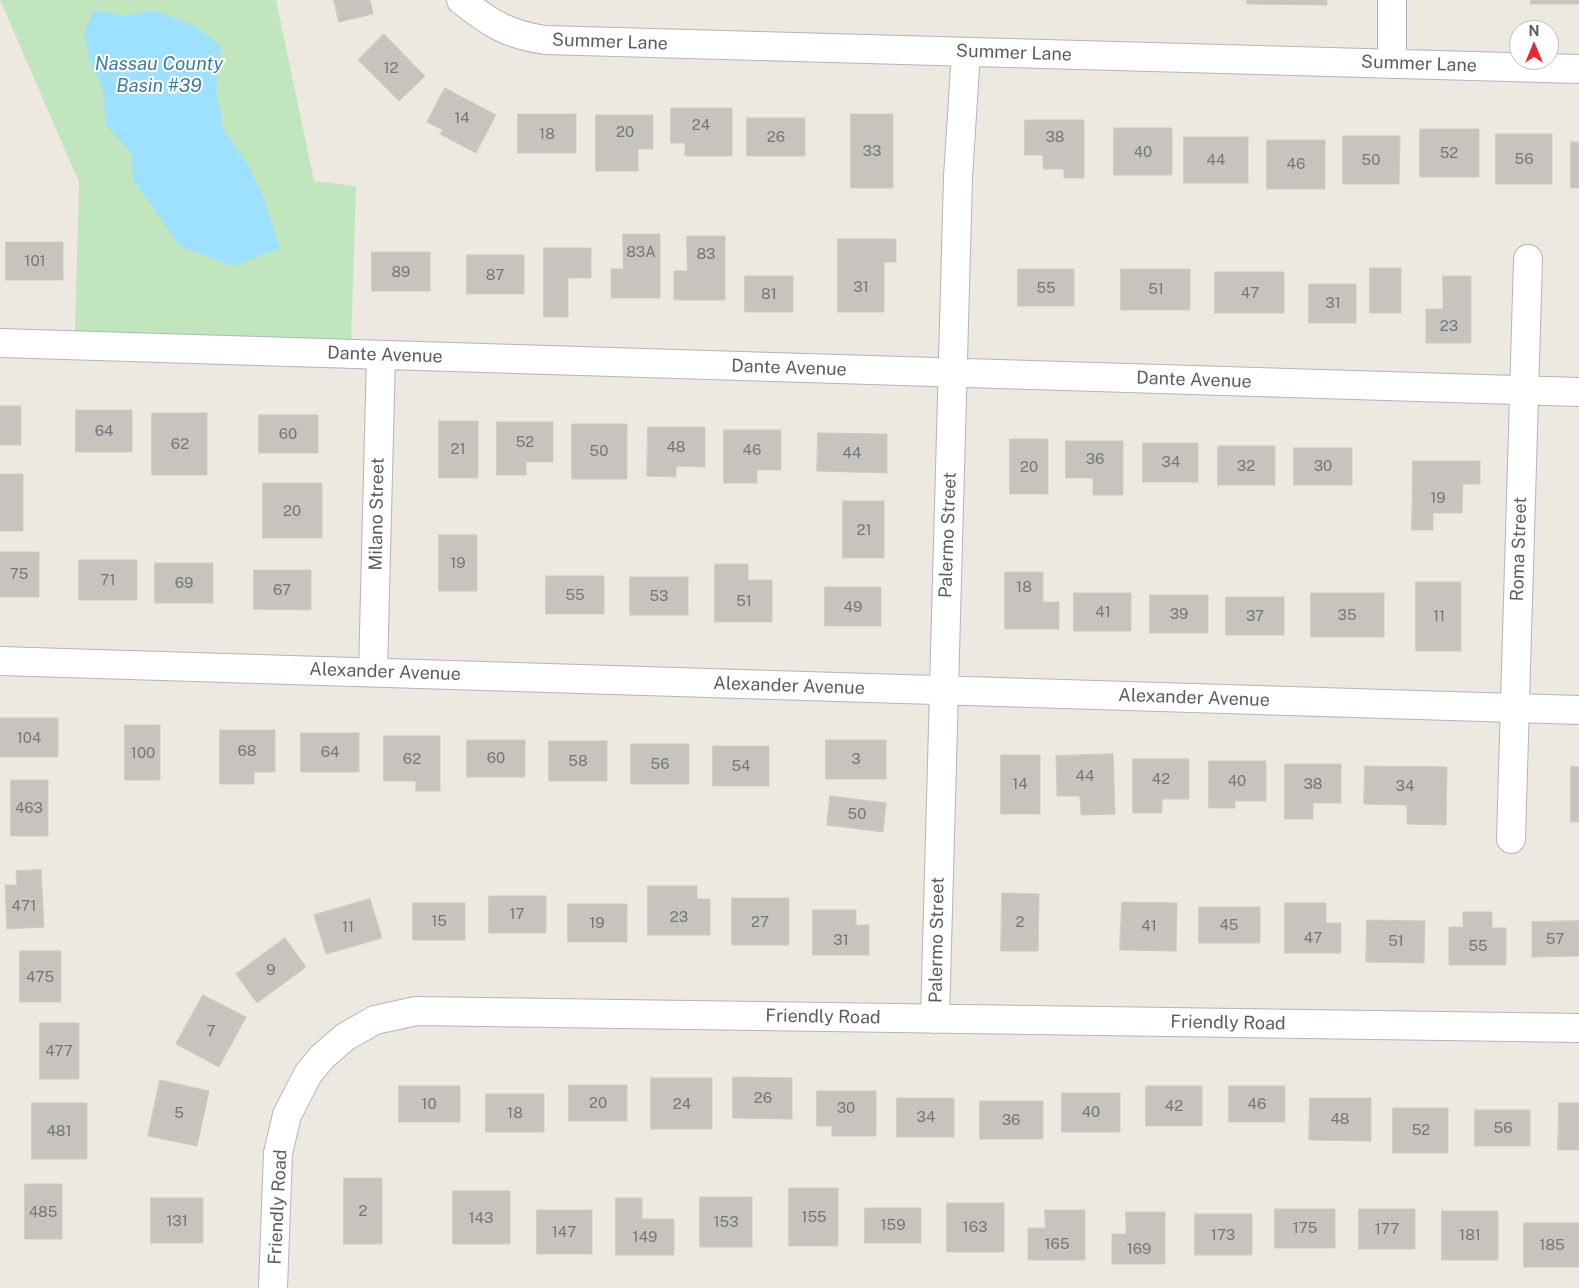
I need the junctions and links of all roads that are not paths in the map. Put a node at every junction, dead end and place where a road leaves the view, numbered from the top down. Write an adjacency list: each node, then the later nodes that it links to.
1 (461, 0): 3 (street, Summer Lane)
2 (1392, 0): 4 (street)
3 (966, 52): 4 (street, Summer Lane); 9 (street, Palermo Street)
4 (1392, 64): 5 (street, Summer Lane)
5 (1579, 69)
6 (1528, 259): 10 (street, Roma Street)
7 (0, 343): 8 (street, Dante Avenue)
8 (381, 355): 9 (street, Dante Avenue); 13 (street, Milano Street)
9 (953, 373): 10 (street, Dante Avenue); 14 (street, Palermo Street)
10 (1524, 390): 11 (street, Dante Avenue); 15 (street, Roma Street)
11 (1579, 392)
12 (0, 661): 13 (street, Alexander Avenue)
13 (373, 672): 14 (street, Alexander Avenue)
14 (944, 691): 15 (street, Alexander Avenue); 18 (street, Palermo Street)
15 (1514, 708): 16 (street, Alexander Avenue); 17 (street, Roma Street)
16 (1579, 710)
17 (1511, 839)
18 (935, 1019): 19 (street, Friendly Road); 20 (street, Friendly Road)
19 (1579, 1028)
20 (274, 1288)

